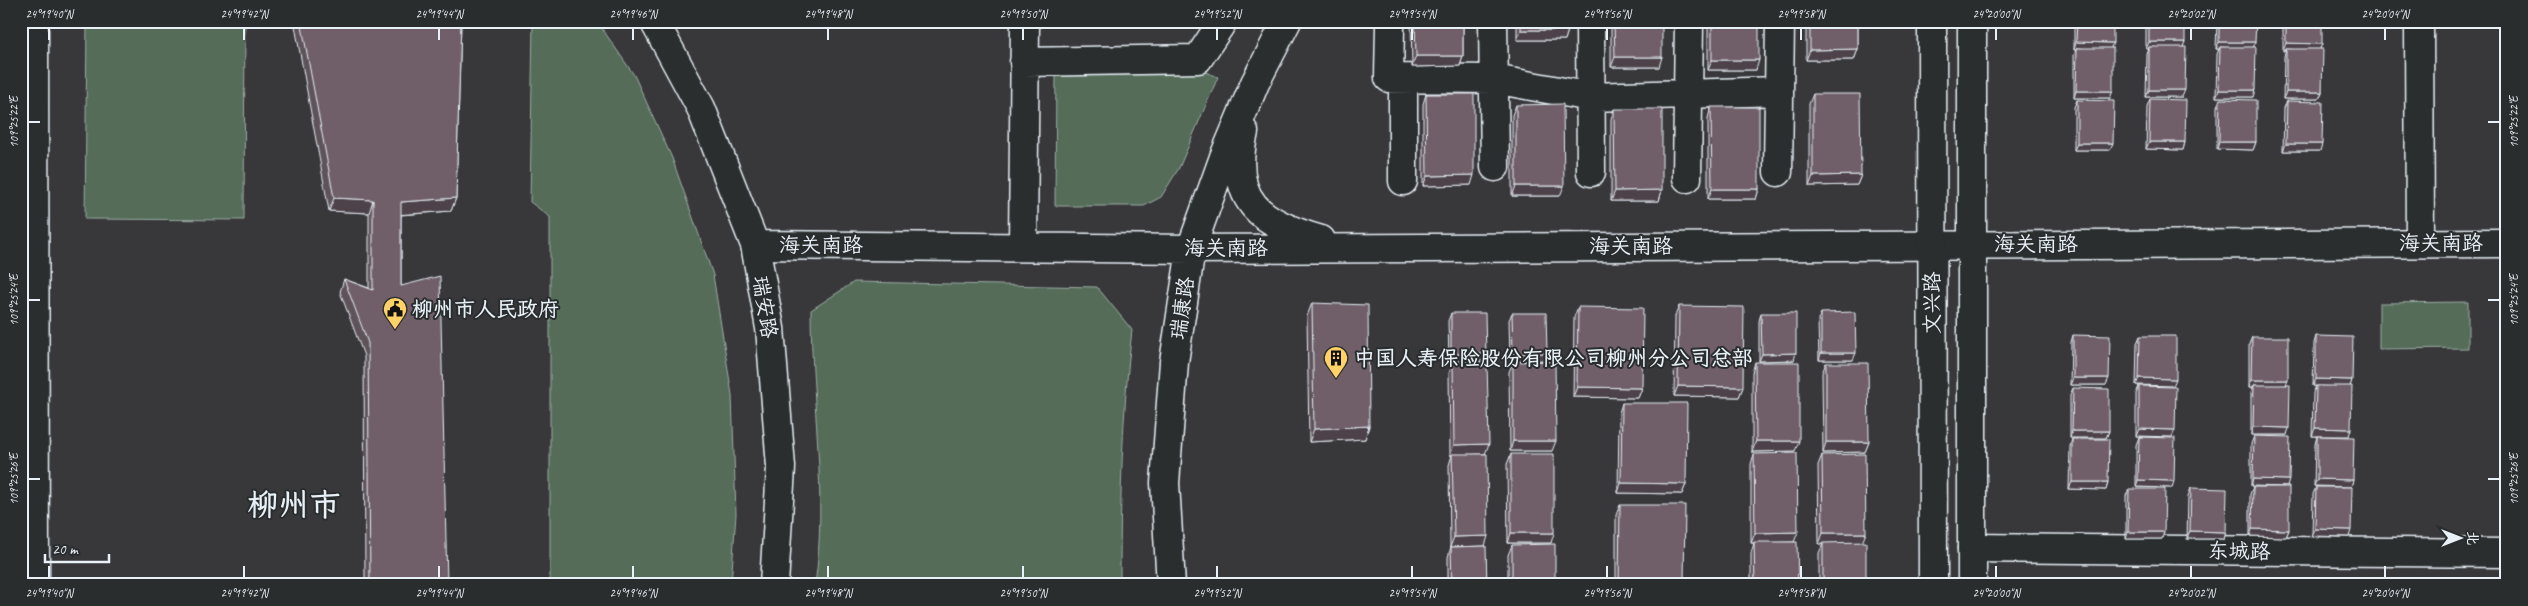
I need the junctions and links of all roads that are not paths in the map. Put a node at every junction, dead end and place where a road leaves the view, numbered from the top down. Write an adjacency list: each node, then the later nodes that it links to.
1 (34, 21): 36 (street)
2 (654, 21): 29 (street, 瑞安路)
3 (1024, 21): 14 (street)
4 (1223, 21): 14 (street)
5 (1287, 21): 17 (street, 瑞康路)
6 (1493, 21): 16 (street)
7 (1590, 21): 20 (street)
8 (1690, 21): 19 (street)
9 (1780, 21): 18 (street)
10 (1932, 21): 30 (street, 文兴路)
11 (1972, 21): 28 (street, 文兴路)
12 (2419, 21): 26 (street)
13 (1390, 26): 15 (street)
14 (1024, 62): 31 (street)
15 (1404, 78): 16 (street); 25 (street)
16 (1494, 79): 20 (street); 21 (street)
17 (1255, 83): 32 (street); 33 (street, 瑞康路)
18 (1779, 91): 19 (street); 23 (street)
19 (1690, 94): 20 (street); 24 (street)
20 (1591, 96): 22 (street)
21 (1495, 168)
22 (1591, 172)
23 (1778, 172)
24 (1687, 178)
25 (1404, 181)
26 (2420, 243): 27 (street, 海关南路); 28 (street, 海关南路)
27 (2507, 243)
28 (1972, 244): 30 (street, 海关南路); 34 (street, 文兴路)
29 (755, 245): 31 (street, 海关南路); 37 (street, 瑞安路)
30 (1932, 245): 32 (street, 海关南路); 39 (street, 文兴路)
31 (1023, 247): 33 (street, 海关南路)
32 (1349, 248): 33 (street, 海关南路)
33 (1191, 249): 38 (street, 瑞康路)
34 (1972, 548): 35 (street, 东城路); 40 (street, 文兴路)
35 (2507, 553)
36 (35, 585)
37 (774, 585)
38 (1170, 585)
39 (1933, 585)
40 (1972, 585)

